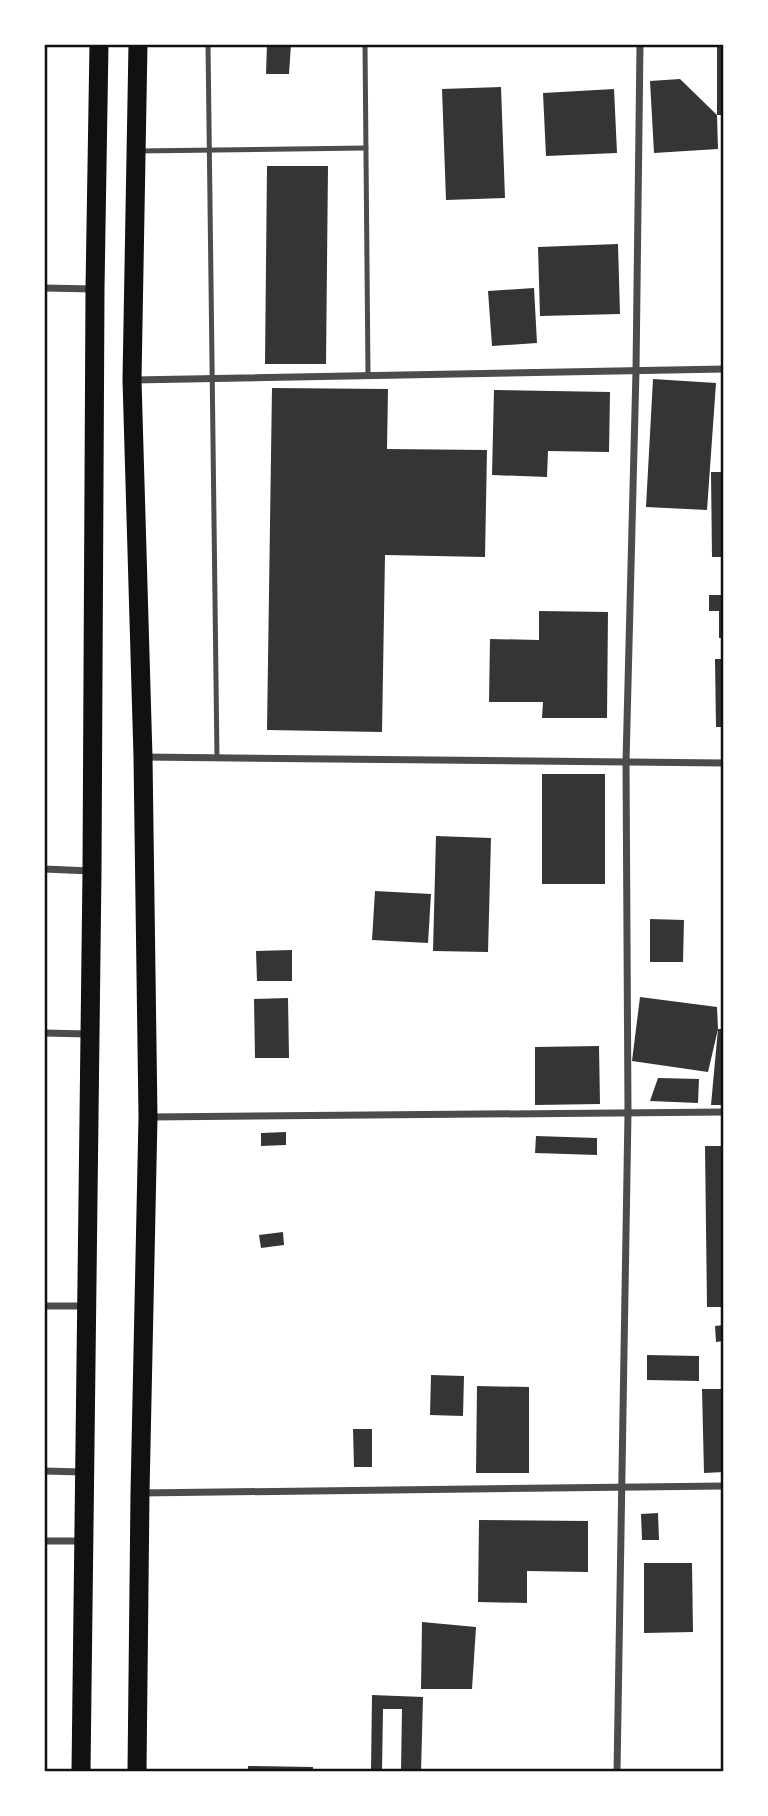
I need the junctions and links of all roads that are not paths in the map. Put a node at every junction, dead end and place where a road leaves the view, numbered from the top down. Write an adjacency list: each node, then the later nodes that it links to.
1 (99, 44): 10 (highway)
2 (138, 44): 8 (highway)
3 (208, 44): 7 (lane)
4 (365, 44): 6 (lane)
5 (640, 44): 12 (street)
6 (366, 148): 7 (lane); 13 (lane)
7 (209, 150): 8 (lane); 14 (lane)
8 (136, 151): 15 (highway)
9 (44, 288): 10 (street)
10 (95, 289): 21 (highway)
11 (724, 369): 12 (street)
12 (636, 371): 13 (street); 18 (street)
13 (368, 375): 14 (street)
14 (213, 378): 15 (street); 17 (lane)
15 (132, 380): 16 (highway)
16 (143, 757): 17 (street); 26 (highway)
17 (217, 758): 18 (street)
18 (626, 762): 19 (street); 24 (street)
19 (724, 763)
20 (44, 869): 21 (street)
21 (92, 871): 23 (highway)
22 (44, 1033): 23 (street)
23 (89, 1034): 28 (highway)
24 (628, 1112): 25 (street); 26 (street); 32 (street)
25 (724, 1112)
26 (148, 1117): 33 (highway)
27 (44, 1306): 28 (street)
28 (87, 1306): 30 (highway)
29 (44, 1471): 30 (street)
30 (86, 1472): 35 (highway)
31 (724, 1486): 32 (street)
32 (622, 1487): 33 (street); 38 (street)
33 (140, 1493): 37 (highway)
34 (44, 1541): 35 (street)
35 (84, 1541): 36 (highway)
36 (81, 1772)
37 (137, 1772)
38 (617, 1772)

